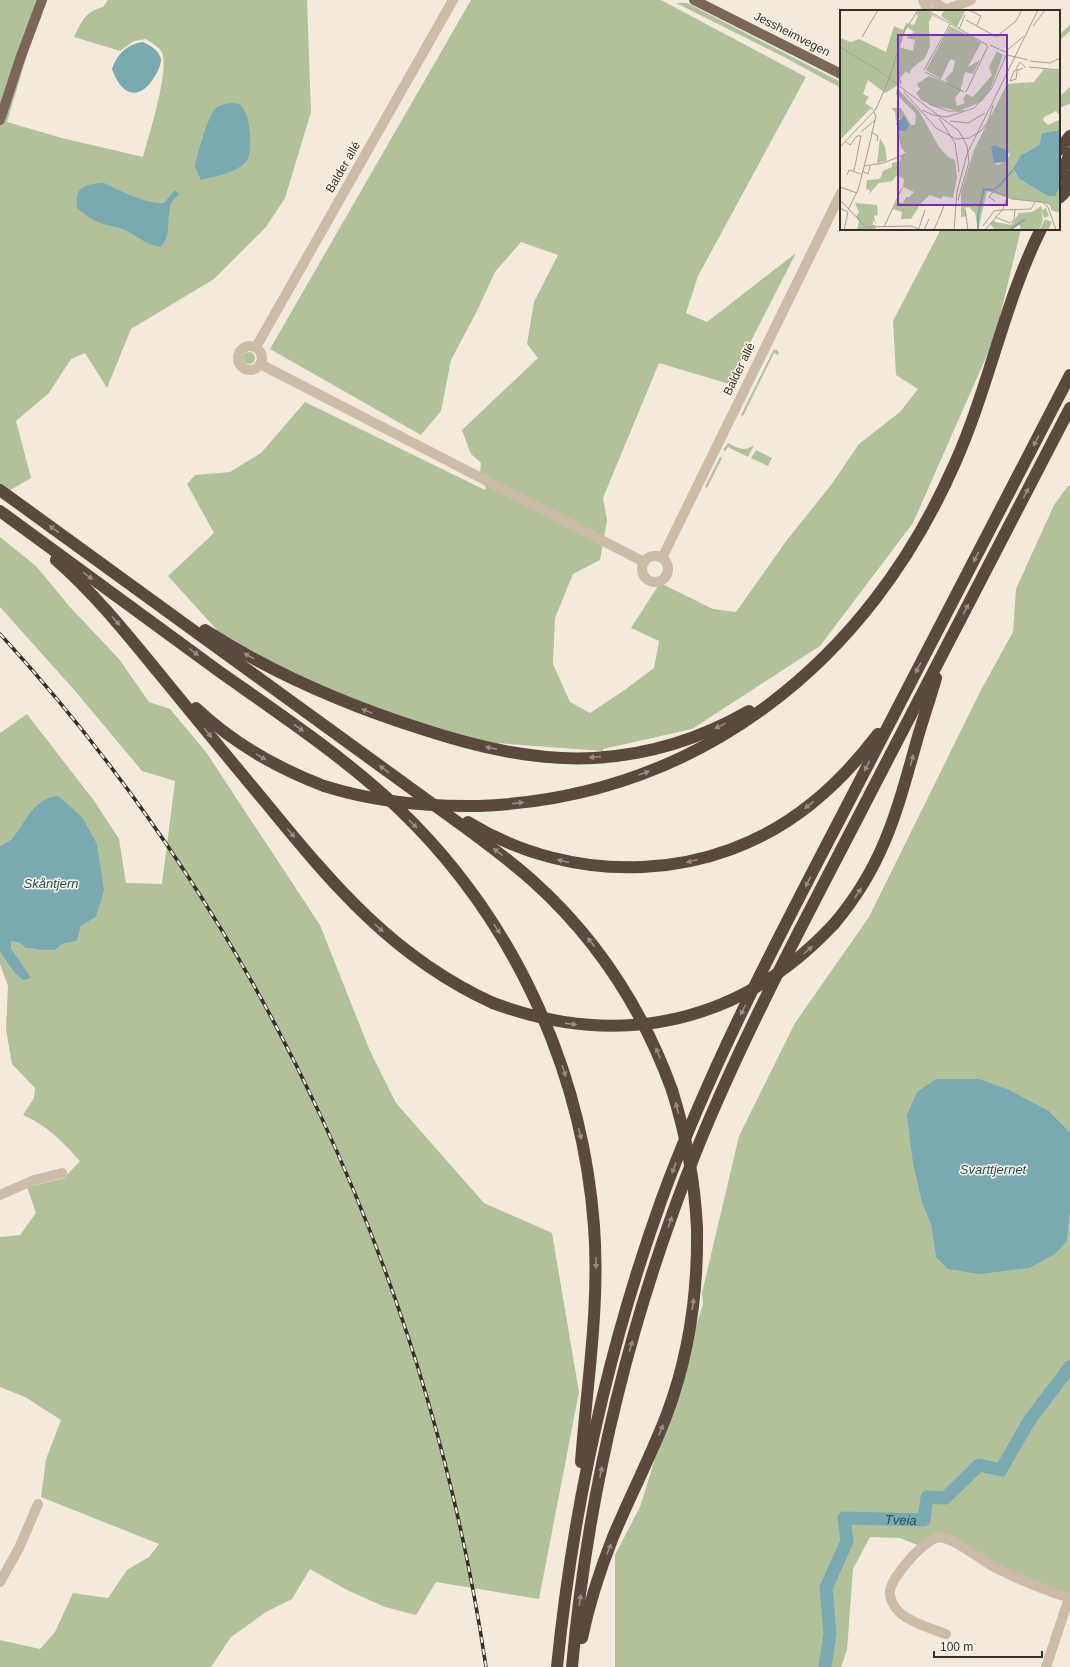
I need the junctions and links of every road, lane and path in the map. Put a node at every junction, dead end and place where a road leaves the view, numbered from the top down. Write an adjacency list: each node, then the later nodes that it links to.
1 (42, 0): 12 (main road)
2 (453, 0): 22 (street, Balder allé)
3 (694, 0): 11 (main road, Jessheimvegen)
4 (923, 0): 8 (street)
5 (932, 0): 9 (street)
6 (971, 0): 9 (street)
7 (977, 0): 10 (street)
8 (928, 10)
9 (945, 10)
10 (967, 10)
11 (839, 74)
12 (0, 120)
13 (1070, 136): 14 (highway)
14 (1060, 149)
15 (1070, 153): 16 (highway)
16 (1065, 173): 18 (highway)
17 (840, 195): 29 (street, Balder allé)
18 (1064, 197)
19 (1032, 230): 21 (highway)
20 (1041, 230): 21 (highway)
21 (1027, 258): 33 (highway)
22 (256, 347): 23 (street); 23 (street)
23 (260, 364): 30 (street)
24 (1070, 376): 35 (highway, one-way to 35)
25 (1070, 408): 32 (highway, one-way to 25)
26 (0, 490): 31 (highway, one-way to 26)
27 (0, 511): 28 (highway)
28 (23, 528): 34 (highway, one-way to 34); 40 (highway, one-way to 40)
29 (662, 558): 30 (street); 30 (street)
30 (644, 562)
31 (120, 577): 33 (highway, one-way to 31); 36 (highway, one-way to 31)
32 (948, 643): 34 (highway, one-way to 32, bridge); 45 (highway, one-way to 32)
33 (822, 658): 34 (highway, one-way to 33, bridge)
34 (174, 692)
35 (898, 706): 36 (highway, one-way to 36); 40 (highway, one-way to 40)
36 (415, 792): 46 (highway, one-way to 36, bridge)
37 (62, 1172): 38 (street)
38 (0, 1195)
39 (38, 1504): 41 (street)
40 (576, 1527): 44 (highway)
41 (0, 1582)
42 (1069, 1598): 43 (street); 47 (street)
43 (946, 1634)
44 (557, 1667)
45 (572, 1667)
46 (576, 1667)
47 (1046, 1667)

